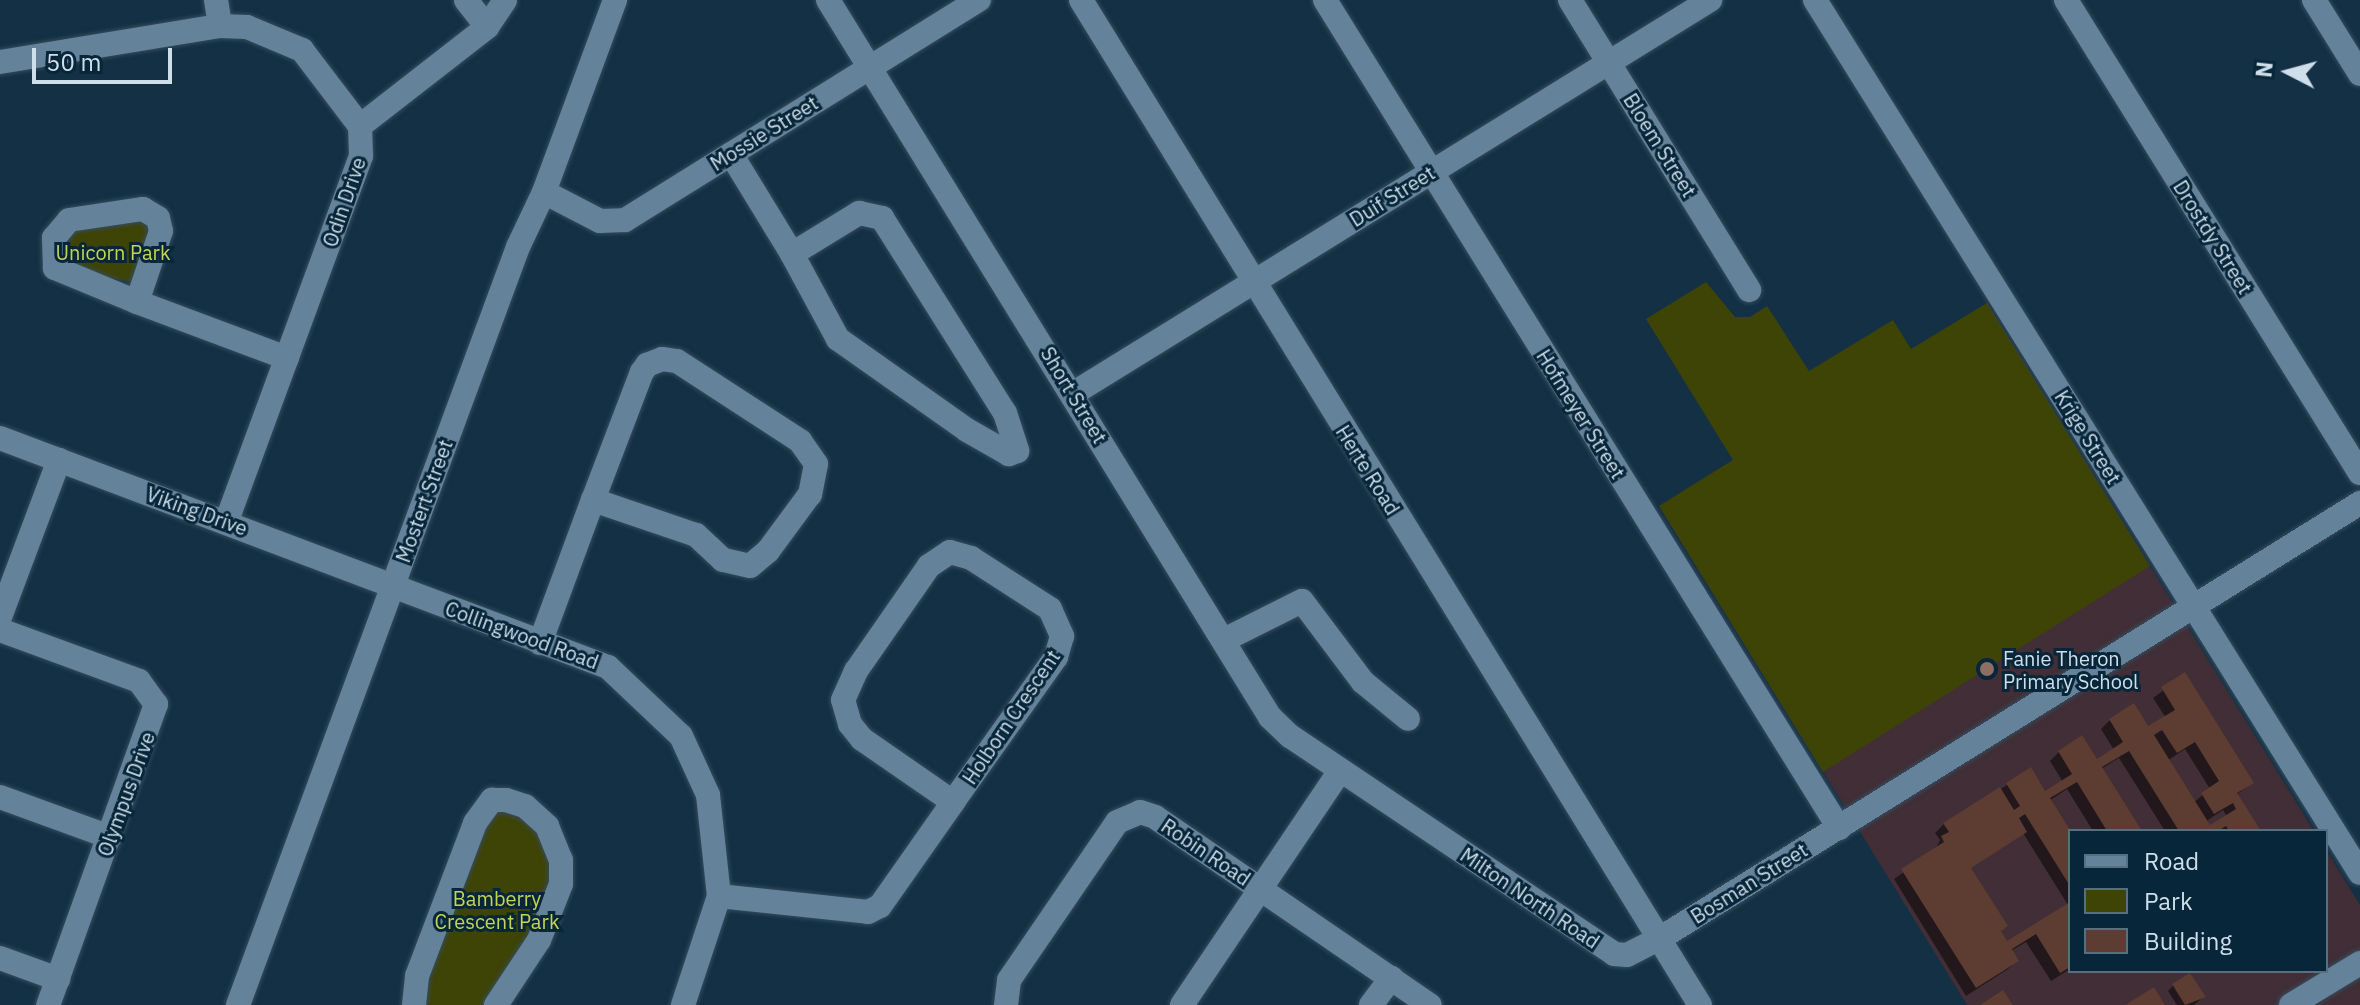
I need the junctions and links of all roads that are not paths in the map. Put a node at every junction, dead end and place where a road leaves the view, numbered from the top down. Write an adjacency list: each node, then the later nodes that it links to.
1 (216, 0): 14 (street)
2 (466, 0): 15 (street)
3 (505, 0): 15 (street)
4 (615, 0): 23 (street, Mostert Street)
5 (828, 0): 18 (street, Short Street)
6 (979, 0): 18 (street, Mossie Street)
7 (1081, 0): 25 (street, Herte Road)
8 (1325, 0): 22 (street, Hofmeyer Street)
9 (1570, 0): 17 (street, Bloem Street)
10 (1710, 0): 17 (street, Duif Street)
11 (1815, 0): 37 (street, Krige Street)
12 (2066, 0): 32 (street, Drostdy Street)
13 (2314, 0): 19 (street)
14 (220, 26): 16 (street); 20 (street)
15 (487, 27): 20 (street)
16 (0, 62)
17 (1609, 62): 22 (street, Duif Street); 26 (street, Bloem Street)
18 (870, 68): 21 (street, Mossie Street); 29 (street, Short Street)
19 (2360, 74)
20 (360, 126): 28 (street, Odin Drive)
21 (731, 154): 23 (street, Mossie Street); 24 (street)
22 (1432, 172): 25 (street, Duif Street); 46 (street, Hofmeyer Street)
23 (544, 192): 36 (street, Mostert Street)
24 (792, 254): 24 (street)
25 (1252, 282): 29 (street, Duif Street); 51 (street, Herte Road)
26 (1749, 290)
27 (137, 302): 27 (street); 28 (street)
28 (287, 358): 35 (street, Odin Drive)
29 (1074, 393): 40 (street, Short Street)
30 (0, 438): 31 (street, Viking Drive)
31 (59, 460): 35 (street, Viking Drive); 38 (street)
32 (2360, 473)
33 (593, 500): 33 (street); 41 (street)
34 (2360, 503): 37 (street)
35 (226, 522): 36 (street, Viking Drive)
36 (393, 585): 41 (street, Collingwood Road); 57 (street, Mostert Street)
37 (2194, 605): 46 (street, Bosman Street); 48 (street, Krige Street)
38 (0, 617)
39 (0, 630): 47 (street, Olympus Drive)
40 (1224, 640): 42 (street); 43 (street, Short Street)
41 (540, 643): 50 (street, Collingwood Road)
42 (1408, 719)
43 (1340, 771): 49 (street); 51 (street, Milton North Road)
44 (0, 797): 47 (street)
45 (953, 802): 45 (street, Holborn Crescent); 50 (street, Holborn Crescent)
46 (1839, 828): 51 (street, Bosman Street)
47 (110, 837): 55 (street, Olympus Drive)
48 (2360, 873)
49 (1261, 890): 54 (street, Robin Road); 61 (street, Robin Road); 62 (street)
50 (719, 896): 60 (street, Collingwood Road)
51 (1659, 939): 65 (street)
52 (0, 958): 55 (street)
53 (2360, 963): 66 (street)
54 (1391, 978): 63 (street); 64 (street, Robin Road)
55 (58, 979): 56 (street, Olympus Drive)
56 (48, 1005)
57 (238, 1005)
58 (414, 1005): 59 (street)
59 (496, 1005)
60 (683, 1005)
61 (1006, 1005)
62 (1182, 1005)
63 (1371, 1005)
64 (1430, 1005)
65 (1700, 1005)
66 (2291, 1005)

